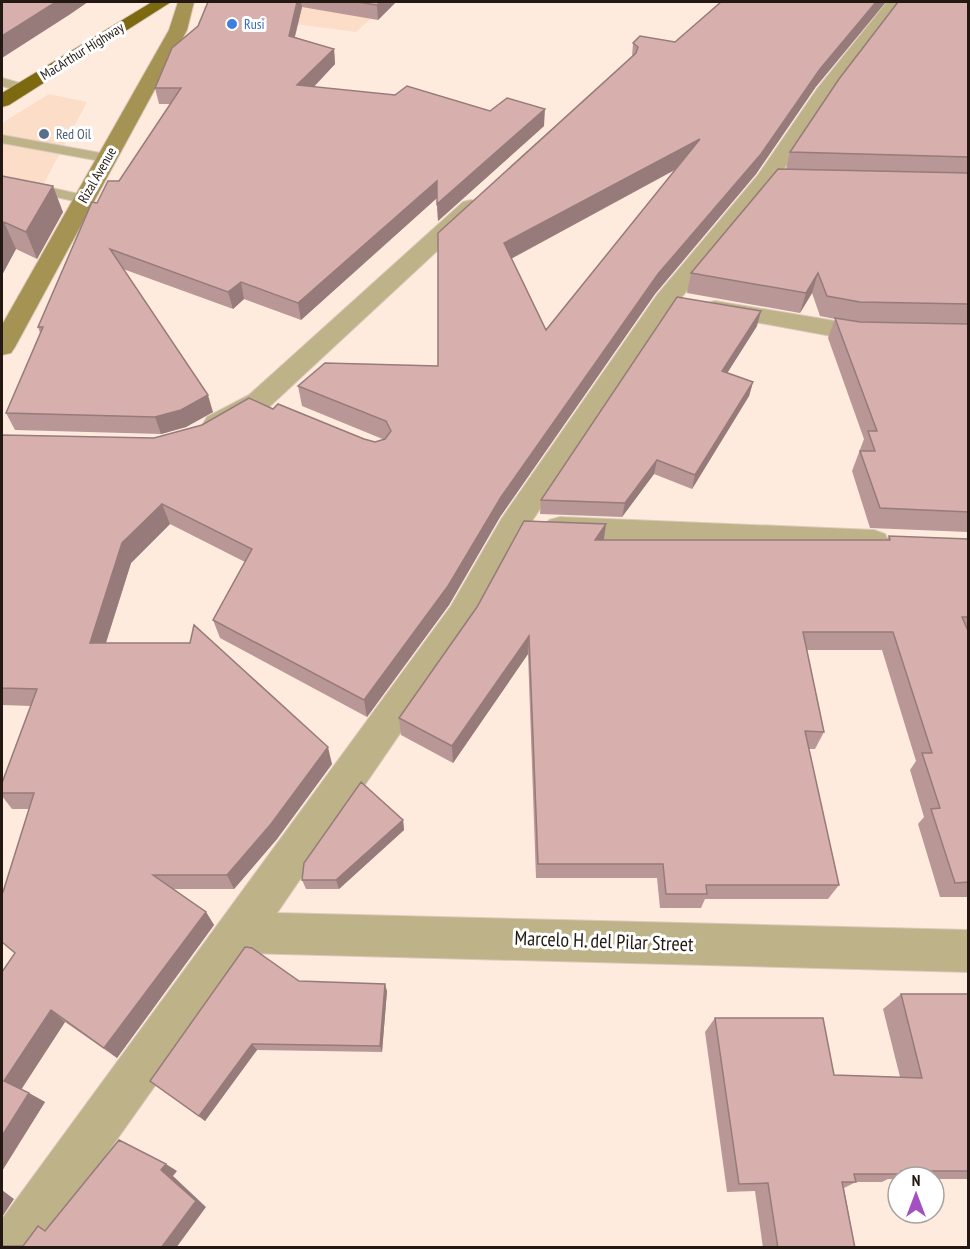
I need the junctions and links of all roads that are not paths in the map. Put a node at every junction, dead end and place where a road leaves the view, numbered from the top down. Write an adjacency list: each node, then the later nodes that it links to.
1 (163, 2): 5 (highway, MacArthur Highway)
2 (186, 2): 8 (street, Rizal Avenue)
3 (895, 2): 12 (street)
4 (2, 82): 5 (lane)
5 (23, 88): 6 (highway, MacArthur Highway)
6 (2, 101)
7 (2, 139): 8 (lane)
8 (106, 158): 11 (street, Rizal Avenue)
9 (2, 181): 11 (lane)
10 (485, 193): 15 (street)
11 (83, 199): 14 (street, Rizal Avenue)
12 (666, 300): 13 (street); 16 (street)
13 (899, 333)
14 (2, 347)
15 (196, 436)
16 (513, 526): 17 (street); 18 (street)
17 (896, 543)
18 (239, 932): 19 (street, Marcelo H. del Pilar Street); 20 (street)
19 (969, 951)
20 (9, 1248)

